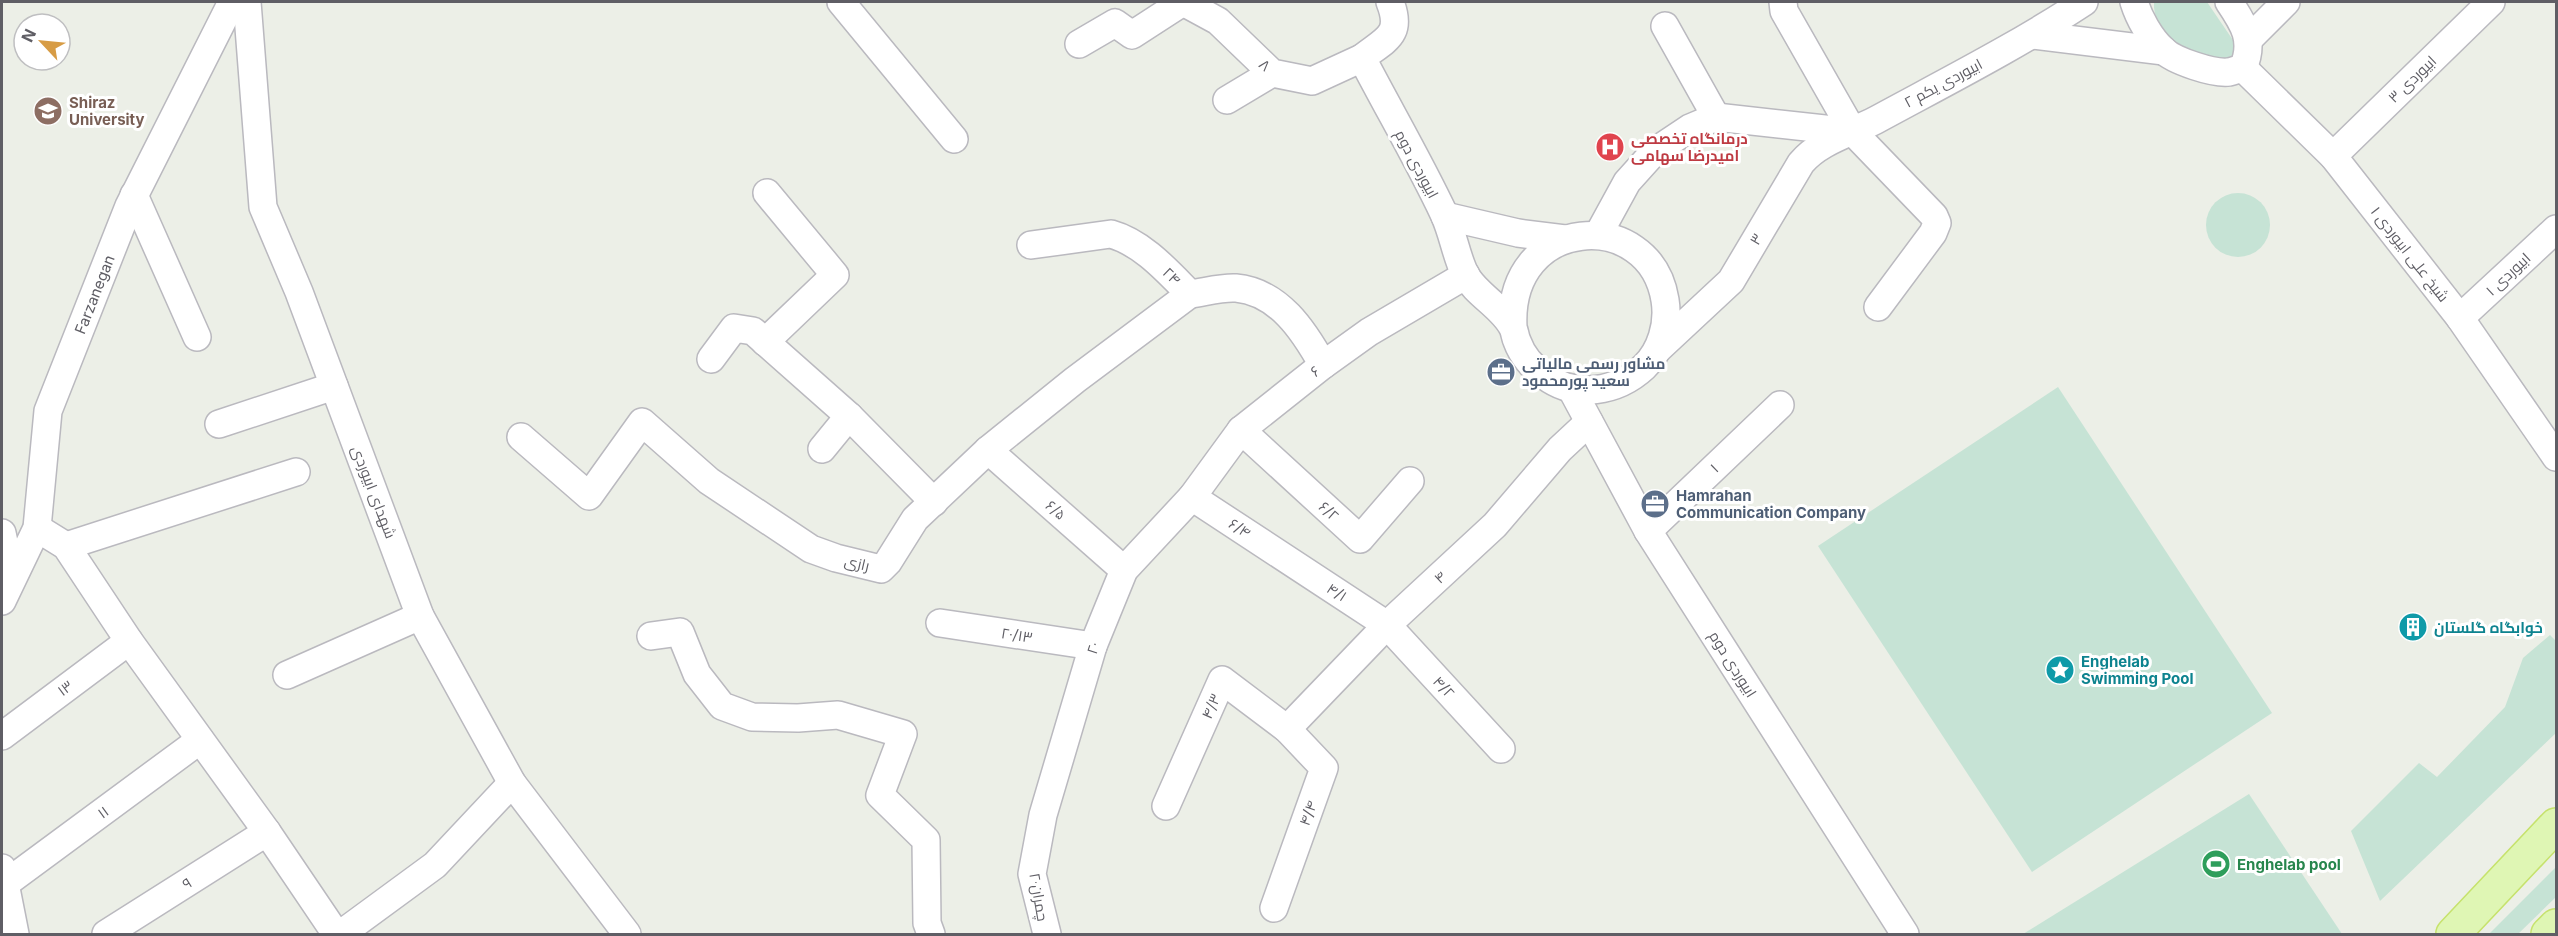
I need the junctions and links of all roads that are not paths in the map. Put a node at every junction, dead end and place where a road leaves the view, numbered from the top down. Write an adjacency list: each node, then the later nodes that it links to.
1 (232, 2): 26 (street, Farzanegan)
2 (247, 2): 42 (street, شهدای ابیوردی)
3 (841, 2): 23 (street)
4 (1183, 2): 15 (street); 19 (street, ۸)
5 (1390, 2): 17 (street)
6 (1783, 2): 22 (street)
7 (2084, 2): 13 (street, ۲ ابیوردی یکم)
8 (2134, 2): 16 (street)
9 (2229, 2): 14 (street)
10 (2286, 2): 14 (street)
11 (2491, 2): 24 (street, ۳ ابیوردی)
12 (1665, 26): 21 (street)
13 (2033, 35): 16 (street); 22 (street, ۲ ابیوردی یکم)
14 (2248, 39): 18 (street)
15 (1079, 44)
16 (2164, 51): 18 (street)
17 (1362, 58): 19 (street, ۸); 27 (street, ابیوردی دوم)
18 (2243, 68): 24 (street, شیخ علی ابیوردی ۱)
19 (1272, 73): 20 (street)
20 (1227, 100)
21 (1716, 117): 22 (street); 29 (street)
22 (1853, 132): 34 (street); 39 (street, ۳)
23 (954, 140)
24 (2333, 156): 35 (street, شیخ علی ابیوردی ۱)
25 (767, 193): 38 (street)
26 (134, 195): 37 (street); 56 (street, Farzanegan)
27 (1445, 216): 30 (street); 32 (street, ابیوردی دوم)
28 (2556, 230): 35 (street, ۱ ابیوردی)
29 (1598, 236): 30 (street); 39 (street)
30 (1565, 239): 36 (street)
31 (1030, 245): 33 (street, ۲۴)
32 (1466, 275): 36 (street, ابیوردی دوم); 41 (street, ۶)
33 (1190, 294): 41 (street, ۲۴); 50 (street, رازی)
34 (1878, 307)
35 (2460, 318): 51 (street, شیخ علی ابیوردی ۱)
36 (1513, 327): 43 (street)
37 (197, 338)
38 (765, 342): 40 (street); 45 (street)
39 (1657, 350): 43 (street)
40 (711, 359)
41 (1323, 364): 47 (street, ۶)
42 (334, 386): 46 (street); 64 (street, شهدای ابیوردی)
43 (1579, 404): 57 (street, ابیوردی دوم); 66 (street, ۴)
44 (1780, 405): 57 (street, ۱)
45 (849, 416): 49 (street); 55 (street)
46 (219, 424)
47 (1241, 430): 53 (street, ۶/۲); 54 (street, ۶)
48 (521, 437): 55 (street, رازی)
49 (822, 449)
50 (988, 450): 55 (street, رازی); 62 (street, ۶/۵)
51 (2556, 457)
52 (296, 472): 59 (street)
53 (1410, 481)
54 (1192, 497): 61 (street, ۶/۴); 62 (street, ۲۰)
55 (934, 502)
56 (37, 528): 59 (street); 63 (street, Farzanegan)
57 (1648, 531): 90 (street, ابیوردی دوم)
58 (2, 533): 60 (street)
59 (66, 546): 68 (street)
60 (2, 556)
61 (1288, 560): 66 (street, ۴/۱)
62 (1124, 570): 69 (street, ۲۰)
63 (2, 601)
64 (420, 616): 70 (street); 75 (street, شهدای ابیوردی)
65 (940, 623): 69 (street, ۲۰/۱۳)
66 (1387, 625): 71 (street, ۴); 74 (street, ۴/۲)
67 (651, 636): 88 (street)
68 (129, 641): 72 (street, ۱۳); 73 (street)
69 (1093, 646): 77 (street, ۲۰)
70 (287, 675)
71 (1287, 729): 76 (street, ۴/۳); 81 (street, ۴/۴)
72 (2, 736)
73 (200, 740): 79 (street); 80 (street, ۱۱)
74 (1502, 748)
75 (512, 783): 83 (street, شهدای ابیوردی); 87 (street)
76 (1166, 806)
77 (1041, 823): 89 (street, چمران۲۰)
78 (2556, 825): 91 (main road)
79 (267, 832): 85 (street, ۹); 86 (street)
80 (3, 876): 84 (street)
81 (1274, 908)
82 (2556, 926): 92 (main road)
83 (619, 932)
84 (15, 934)
85 (106, 934)
86 (336, 934)
87 (341, 934)
88 (931, 934)
89 (1047, 934)
90 (1905, 934)
91 (2453, 934)
92 (2548, 934)

